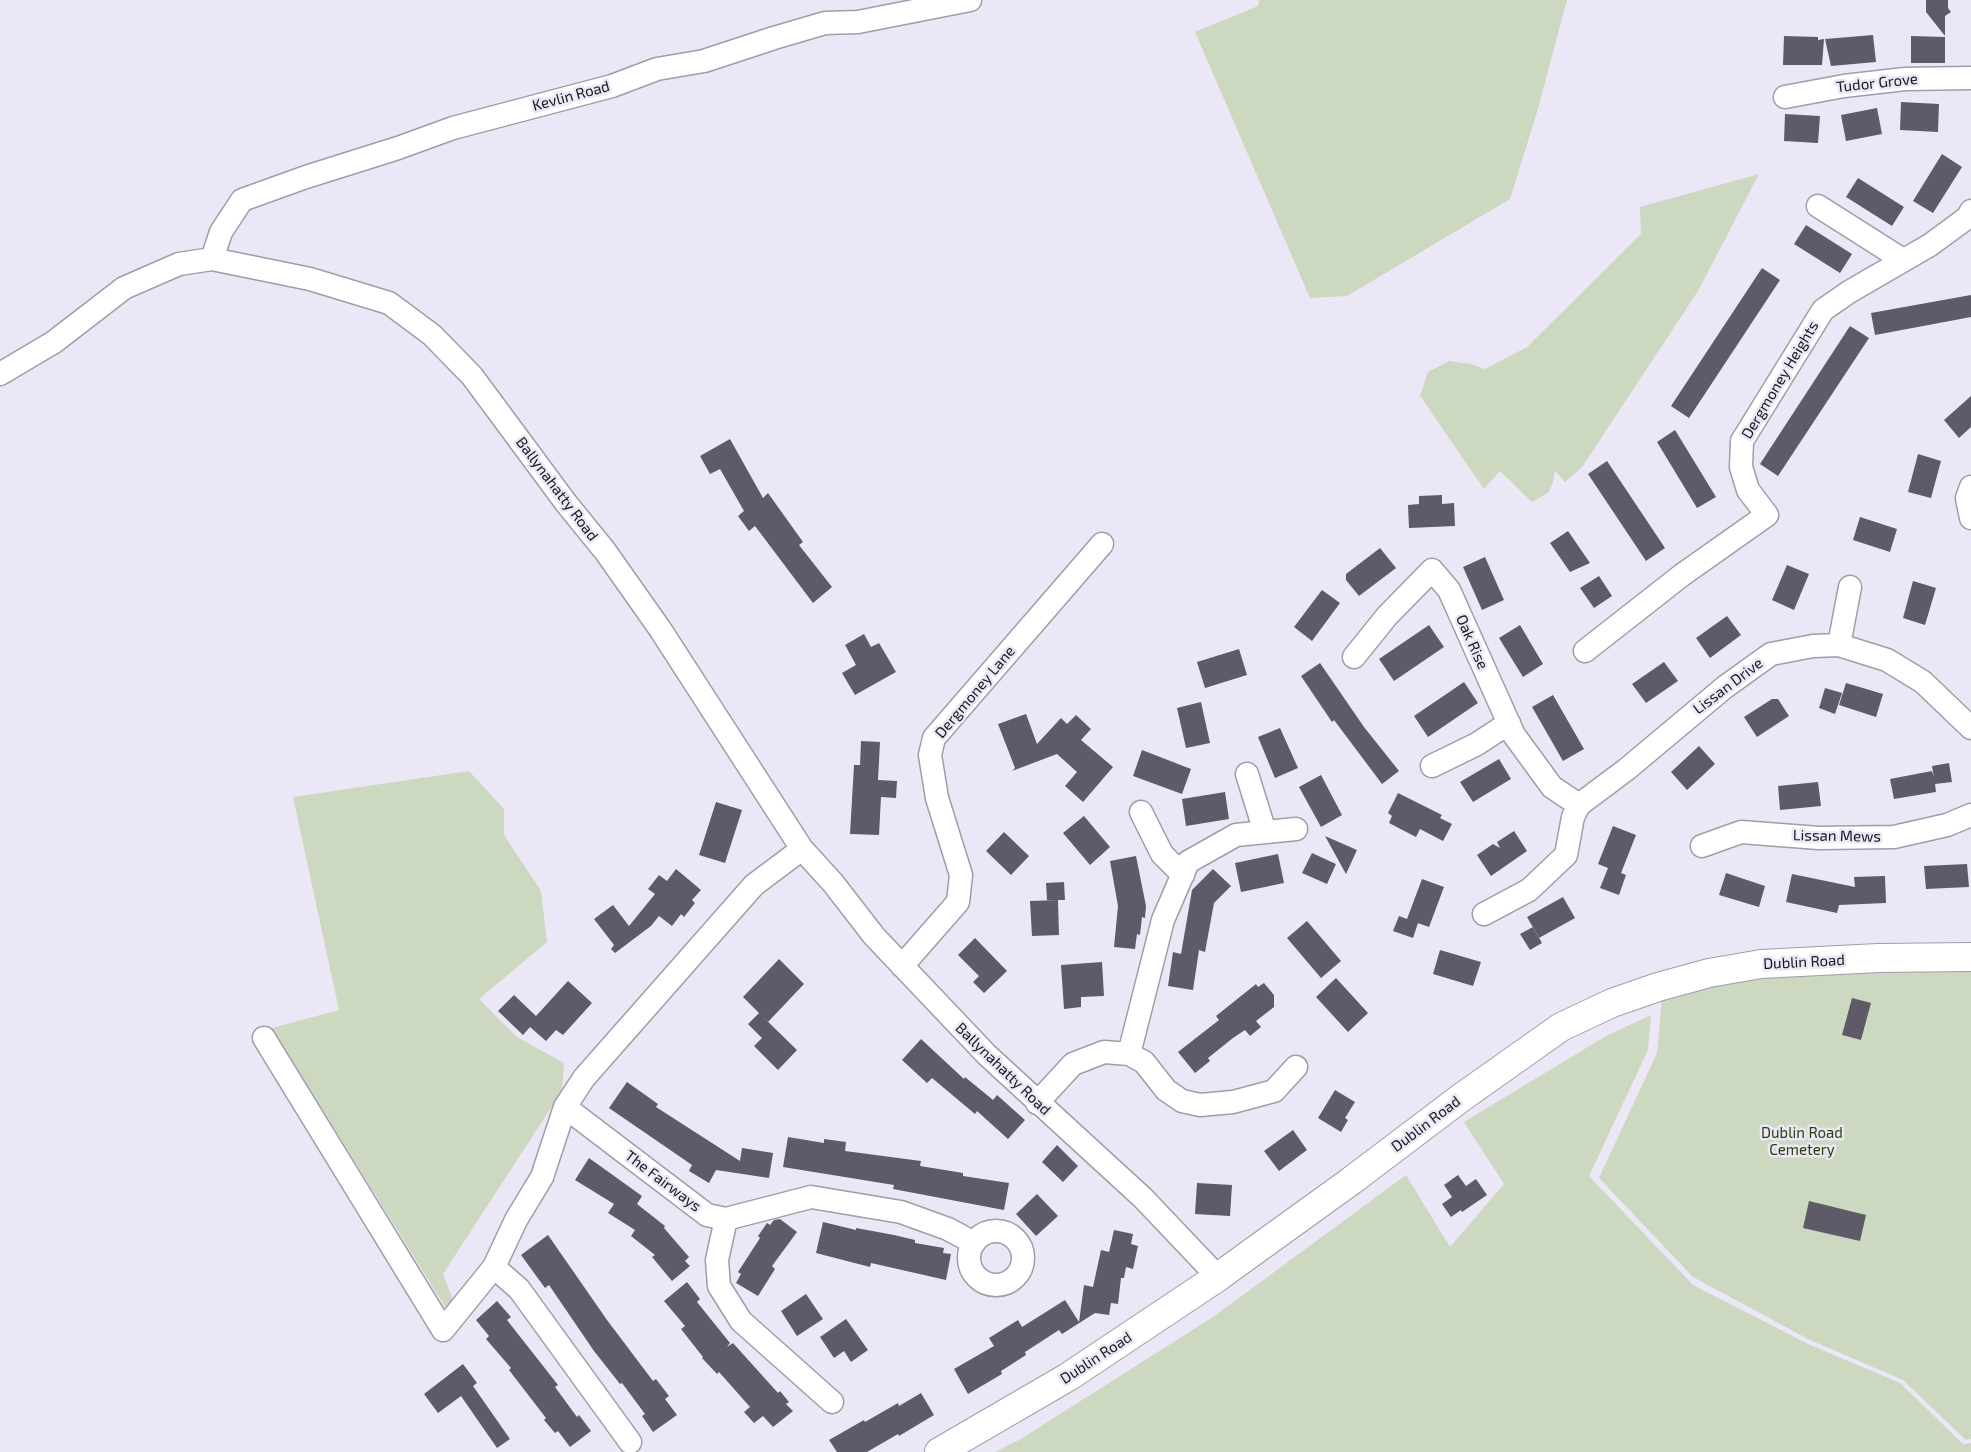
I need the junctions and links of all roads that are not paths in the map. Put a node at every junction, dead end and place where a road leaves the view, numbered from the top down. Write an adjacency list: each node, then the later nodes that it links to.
1 (970, 0): 6 (street, Kevlin Road)
2 (1971, 78): 3 (street, Tudor Grove)
3 (1785, 97)
4 (1818, 206): 7 (street)
5 (1971, 211): 7 (street, Dergmoney Heights)
6 (212, 259): 8 (street); 26 (street, Ballynahatty Road)
7 (1903, 260): 14 (street, Dergmoney Heights)
8 (0, 374)
9 (1971, 487): 10 (street)
10 (1971, 518)
11 (1102, 544): 30 (street, Dergmoney Lane)
12 (1850, 587): 13 (street)
13 (1838, 644): 17 (street, Lissan Drive); 20 (street, Lissan Drive)
14 (1585, 651)
15 (1354, 657): 16 (street, Oak Rise)
16 (1509, 723): 18 (street); 20 (street, Oak Rise)
17 (1971, 728)
18 (1432, 766)
19 (1247, 774): 24 (street)
20 (1579, 806): 28 (street)
21 (1141, 812): 27 (street)
22 (1971, 815): 25 (street, Lissan Mews)
23 (1296, 829): 24 (street)
24 (1265, 832): 27 (street)
25 (1702, 846)
26 (802, 849): 30 (street, Ballynahatty Road); 35 (street)
27 (1183, 875): 32 (street)
28 (1484, 914)
29 (1971, 957): 39 (street, Dublin Road)
30 (902, 966): 34 (street, Ballynahatty Road)
31 (264, 1038): 38 (street)
32 (1129, 1054): 33 (street); 34 (street)
33 (1296, 1067)
34 (1037, 1103): 39 (street, Ballynahatty Road)
35 (565, 1107): 36 (street, The Fairways); 38 (street)
36 (726, 1219): 37 (street); 40 (street)
37 (974, 1243)
38 (494, 1267): 41 (street)
39 (1218, 1277): 42 (street, Dublin Road)
40 (832, 1402)
41 (630, 1442)
42 (940, 1452)

